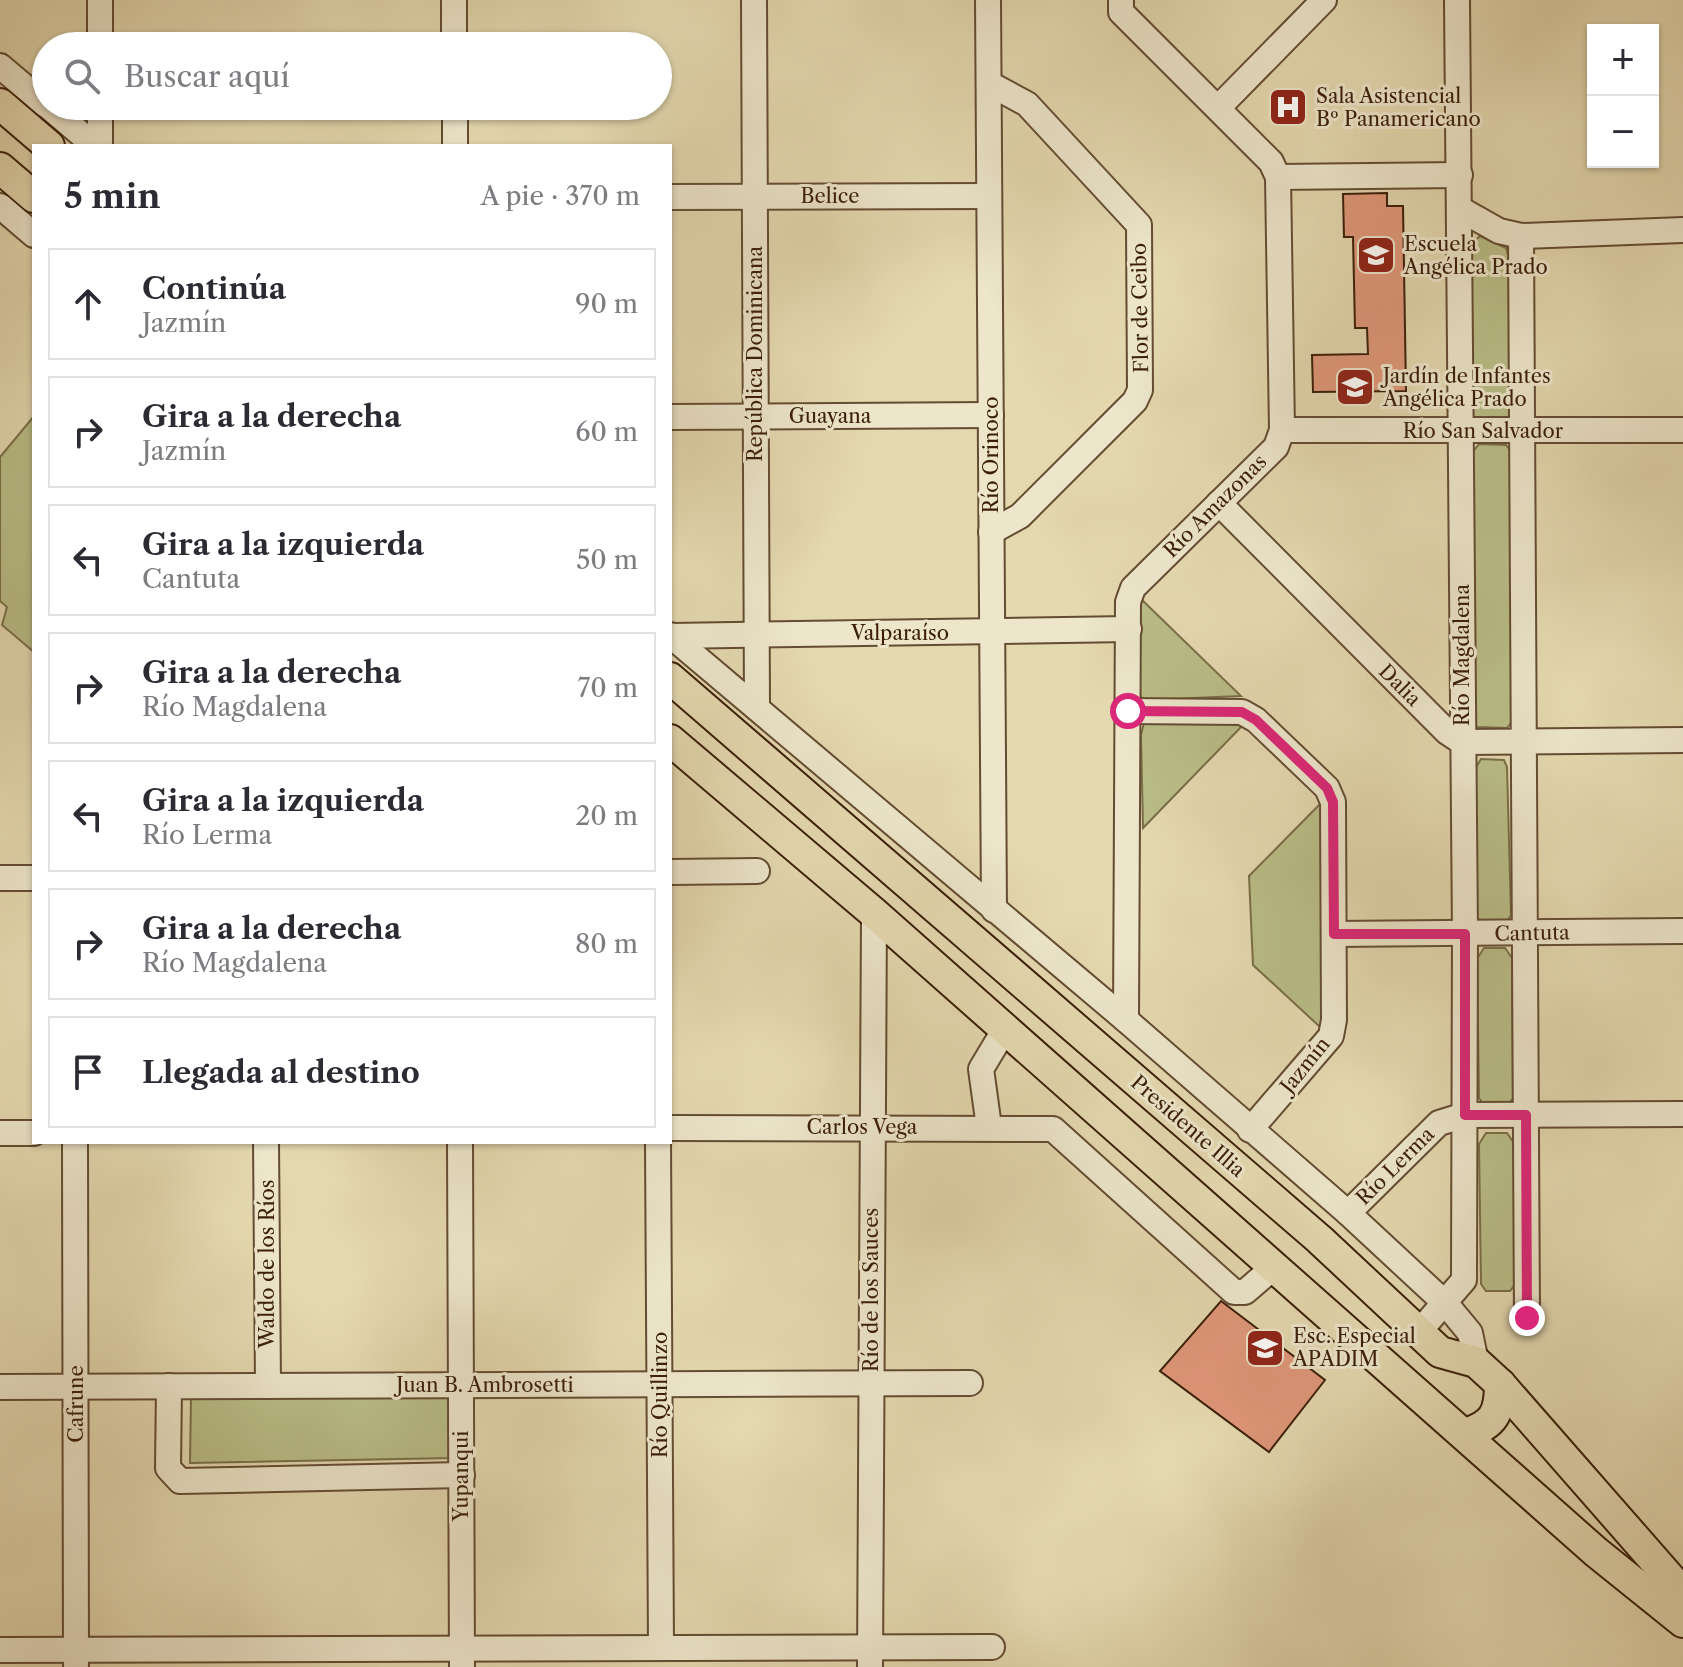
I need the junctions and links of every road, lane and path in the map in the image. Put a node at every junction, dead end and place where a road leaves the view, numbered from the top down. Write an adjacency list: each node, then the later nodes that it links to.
1 (100, 0): 8 (street)
2 (454, 0): 9 (street)
3 (754, 0): 28 (street, República Dominicana)
4 (988, 0): 11 (street, Río Orinoco)
5 (1121, 0): 14 (street)
6 (1324, 0): 14 (street)
7 (1457, 0): 23 (street, Río Magdalena)
8 (100, 32)
9 (454, 32)
10 (0, 66): 12 (street)
11 (990, 84): 26 (street, Río Orinoco); 42 (street, Flor de Ceibo)
12 (32, 93)
13 (0, 104): 18 (main road)
14 (1218, 108): 24 (street)
15 (65, 120): 19 (street)
16 (99, 120): 20 (street)
17 (455, 120): 21 (street)
18 (47, 144)
19 (95, 144)
20 (97, 144)
21 (455, 144)
22 (0, 168): 25 (main road)
23 (1460, 175): 24 (street); 30 (street, Río Magdalena)
24 (1278, 177): 37 (street)
25 (32, 195)
26 (989, 196): 28 (street, Belice); 34 (street, Río Orinoco)
27 (672, 197): 28 (street, Belice)
28 (755, 197): 35 (street, República Dominicana)
29 (0, 206): 32 (street)
30 (1460, 209): 33 (street); 40 (street, Río Magdalena)
31 (1683, 230): 33 (street)
32 (32, 233)
33 (1521, 236): 38 (street)
34 (991, 415): 35 (street, Guayana); 42 (street, Río Orinoco)
35 (756, 416): 36 (street, Guayana); 45 (street, República Dominicana)
36 (672, 417)
37 (1282, 430): 40 (street, Río San Salvador); 41 (street, Río Amazonas)
38 (1524, 430): 39 (street, Río San Salvador); 40 (street, Río San Salvador); 54 (street)
39 (1683, 430)
40 (1461, 431): 53 (street, Río Magdalena)
41 (1219, 503): 43 (street, Río Amazonas); 53 (street, Dalia)
42 (991, 532): 44 (street, Río Orinoco)
43 (1129, 629): 44 (street, Valparaíso); 50 (street, Río Amazonas)
44 (992, 633): 45 (street, Valparaíso); 59 (street, Río Orinoco)
45 (756, 634): 46 (street, Valparaíso); 49 (street, República Dominicana)
46 (672, 635)
47 (672, 637): 49 (street)
48 (672, 680): 84 (main road, Presidente Illia)
49 (757, 708): 59 (street)
50 (1128, 711): 63 (street, Jazmín); 65 (street, Río Amazonas)
51 (1683, 740): 54 (street)
52 (672, 742): 60 (main road)
53 (1462, 742): 54 (street); 64 (street, Río Magdalena)
54 (1525, 743): 62 (street)
55 (757, 871): 56 (street)
56 (672, 872)
57 (0, 878): 58 (street)
58 (32, 878)
59 (994, 910): 65 (street)
60 (874, 913): 66 (main road); 70 (street, Río de los Sauces)
61 (1683, 931): 62 (street, Cantuta)
62 (1526, 933): 64 (street, Cantuta); 69 (street)
63 (1334, 934): 64 (street, Cantuta); 73 (street, Jazmín)
64 (1465, 934): 68 (street, Río Magdalena)
65 (1126, 1020): 73 (street)
66 (1005, 1029): 71 (street); 81 (main road)
67 (1683, 1114): 69 (street, Río Lerma)
68 (1465, 1115): 69 (street, Río Lerma); 80 (street, Río Lerma); 82 (street, Río Magdalena)
69 (1526, 1115): 83 (street)
70 (871, 1127): 71 (street, Carlos Vega); 72 (street, Carlos Vega); 88 (street, Río de los Sauces)
71 (989, 1127): 81 (street, Carlos Vega)
72 (672, 1128)
73 (1250, 1130): 80 (street)
74 (0, 1133): 75 (street)
75 (32, 1133)
76 (75, 1144): 94 (street, Cafrune)
77 (266, 1144): 92 (street, Waldo de los Ríos)
78 (460, 1144): 90 (street, Yupanqui)
79 (658, 1144): 87 (street, Río Quillinzo)
80 (1348, 1213): 82 (street)
81 (1274, 1267): 95 (main road)
82 (1446, 1304): 84 (street, Río Magdalena); 85 (street)
83 (1527, 1318)
84 (1418, 1333): 85 (main road, Presidente Illia)
85 (1476, 1362): 89 (main road, Presidente Illia); 95 (main road)
86 (970, 1383): 88 (street, Juan B. Ambrosetti)
87 (660, 1384): 88 (street, Juan B. Ambrosetti); 90 (street, Juan B. Ambrosetti); 101 (street, Río Quillinzo)
88 (871, 1384): 103 (street, Río de los Sauces)
89 (1500, 1384): 96 (main road); 98 (main road, Presidente Illia)
90 (461, 1385): 92 (street, Juan B. Ambrosetti); 97 (street, Yupanqui)
91 (169, 1386): 92 (street, Juan B. Ambrosetti); 94 (street, Juan B. Ambrosetti); 97 (street)
92 (268, 1386)
93 (0, 1387): 94 (street, Juan B. Ambrosetti)
94 (76, 1387): 107 (street, Cafrune)
95 (1424, 1399): 96 (main road)
96 (1465, 1434): 99 (main road)
97 (462, 1475): 106 (street, Yupanqui)
98 (1683, 1593)
99 (1683, 1622)
100 (992, 1647): 103 (street)
101 (661, 1648): 103 (street); 106 (street)
102 (0, 1650): 107 (street)
103 (870, 1657)
104 (179, 1658): 105 (street); 107 (street)
105 (367, 1658): 106 (street)
106 (462, 1658)
107 (76, 1659)

